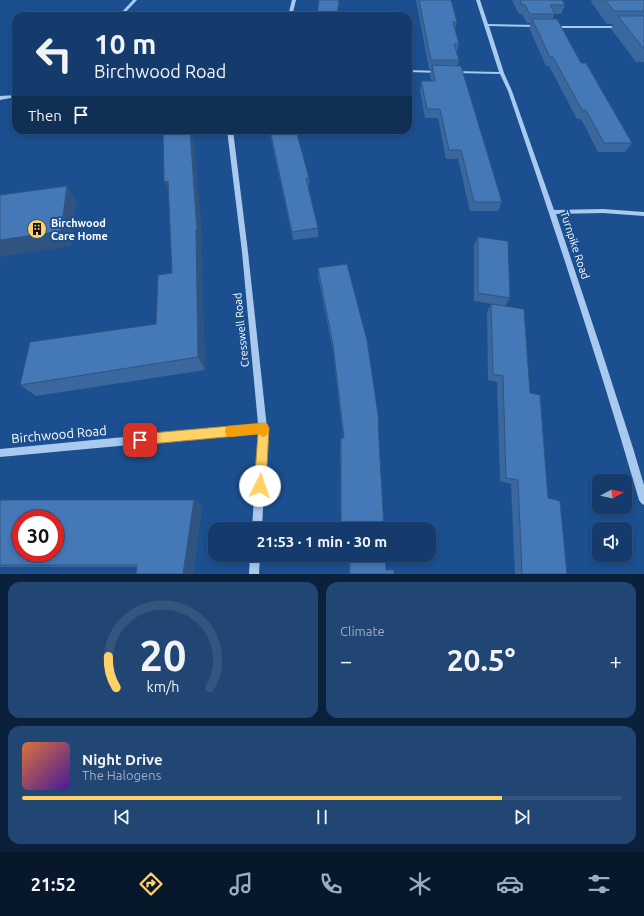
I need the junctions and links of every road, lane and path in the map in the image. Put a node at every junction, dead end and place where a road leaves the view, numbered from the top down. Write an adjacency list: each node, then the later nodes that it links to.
1 (135, 0): 4 (street)
2 (294, 0): 5 (street)
3 (478, 0): 6 (street, Turnpike Road)
4 (124, 12)
5 (291, 12)
6 (486, 25): 7 (street); 9 (street, Turnpike Road)
7 (624, 27)
8 (412, 71): 9 (street)
9 (502, 72): 13 (street, Turnpike Road)
10 (12, 96): 11 (street)
11 (0, 98)
12 (231, 134): 15 (street, Cresswell Road)
13 (552, 212): 14 (street); 17 (street, Turnpike Road)
14 (644, 214)
15 (264, 428): 16 (street, Birchwood Road); 18 (street, Cresswell Road)
16 (0, 453)
17 (644, 500)
18 (257, 522)
19 (255, 562): 20 (street)
20 (254, 574)

